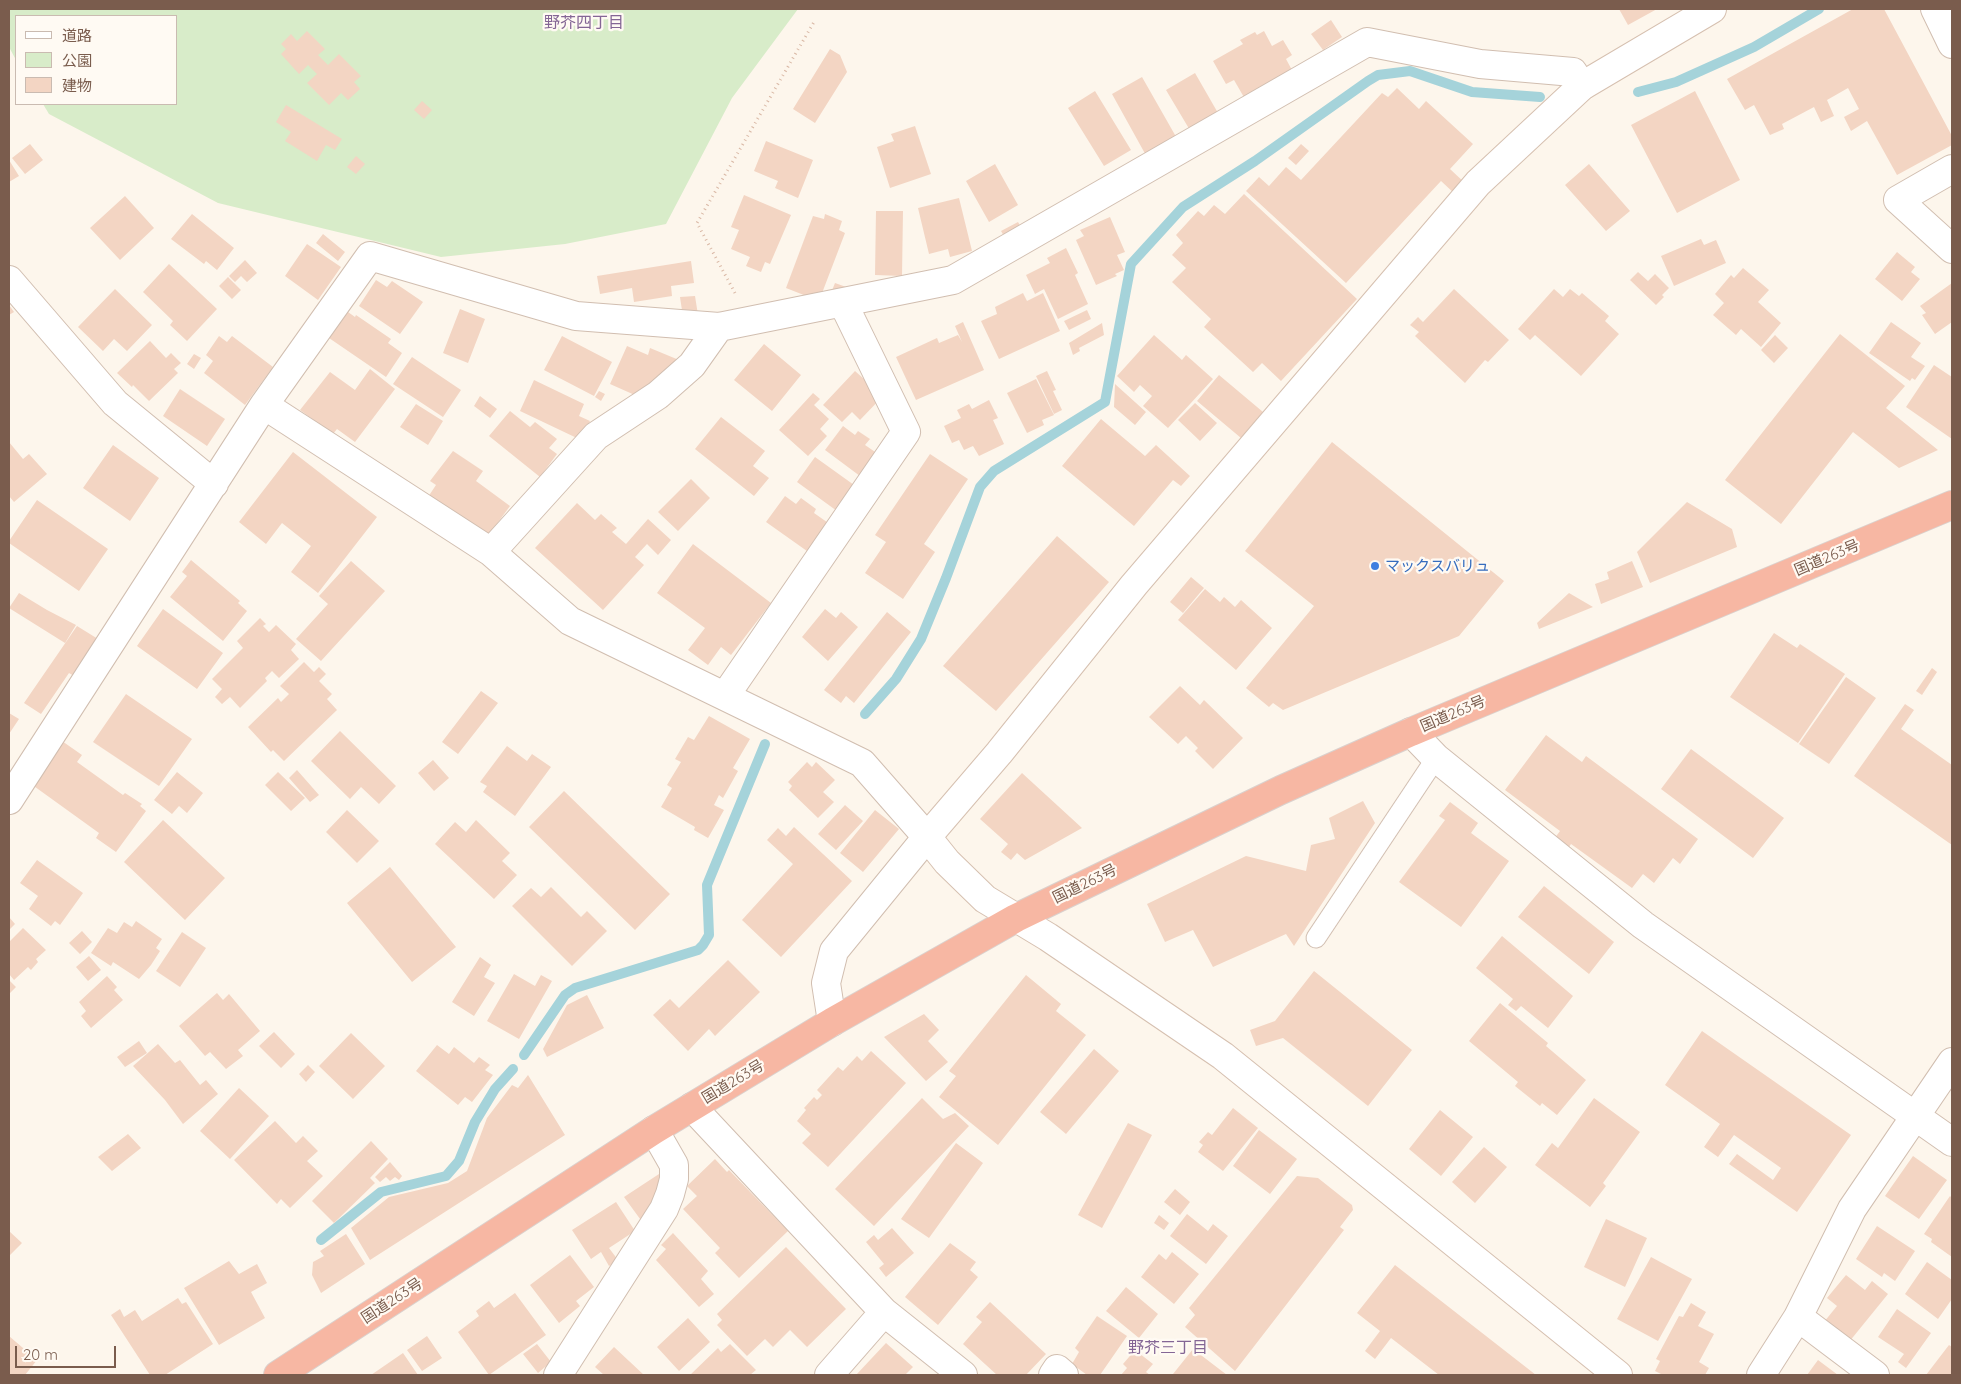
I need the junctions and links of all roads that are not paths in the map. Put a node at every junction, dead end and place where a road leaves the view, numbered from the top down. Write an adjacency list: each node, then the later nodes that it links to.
1 (1712, 9): 4 (street)
2 (1935, 9): 3 (street)
3 (1952, 44)
4 (1582, 86): 8 (street); 18 (street)
5 (1952, 170): 6 (street)
6 (1952, 249)
7 (9, 280): 11 (street)
8 (843, 303): 9 (street); 14 (street)
9 (720, 327): 10 (street); 13 (street)
10 (264, 405): 11 (street); 13 (street)
11 (214, 484): 17 (street)
12 (1952, 505): 15 (highway, 国道263号)
13 (491, 552): 14 (street)
14 (725, 696): 18 (street)
15 (1411, 732): 16 (street); 19 (highway, 国道263号)
16 (1436, 758): 20 (lane); 24 (street)
17 (9, 800)
18 (927, 837): 19 (street); 21 (street)
19 (1016, 918): 21 (highway, 国道263号); 35 (street)
20 (1316, 938)
21 (832, 1022): 23 (highway, 国道263号)
22 (1952, 1062): 24 (street)
23 (692, 1107): 25 (highway, 国道263号); 27 (street)
24 (1915, 1115): 26 (street); 28 (street)
25 (654, 1130): 29 (highway, 国道263号); 30 (street)
26 (1952, 1142)
27 (884, 1312): 31 (street); 32 (street)
28 (1798, 1317): 36 (street); 37 (street)
29 (278, 1375)
30 (558, 1375)
31 (829, 1375)
32 (963, 1375)
33 (1053, 1375): 34 (street)
34 (1064, 1375)
35 (1618, 1375)
36 (1761, 1375)
37 (1875, 1375)

